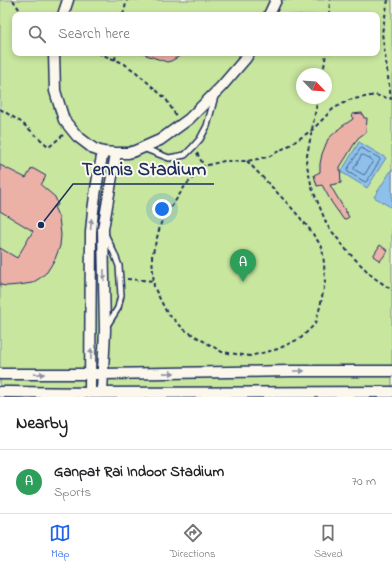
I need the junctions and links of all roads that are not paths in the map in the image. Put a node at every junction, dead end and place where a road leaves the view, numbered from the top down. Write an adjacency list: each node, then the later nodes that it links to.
1 (68, 0): 3 (street)
2 (276, 0): 4 (street)
3 (64, 12)
4 (270, 12)
5 (54, 56): 9 (street)
6 (247, 56): 7 (street)
7 (215, 93): 8 (street); 8 (lane)
8 (142, 148): 10 (street)
9 (102, 152): 10 (street); 14 (street, one-way to 9)
10 (116, 153): 11 (street)
11 (103, 229): 12 (street, one-way to 12); 12 (lane)
12 (105, 330): 16 (street)
13 (392, 371): 16 (street, one-way to 13)
14 (90, 373): 15 (street, one-way to 14); 16 (street); 19 (street)
15 (0, 374)
16 (103, 374): 19 (street)
17 (0, 392): 19 (street)
18 (392, 392): 19 (street)
19 (96, 393)

